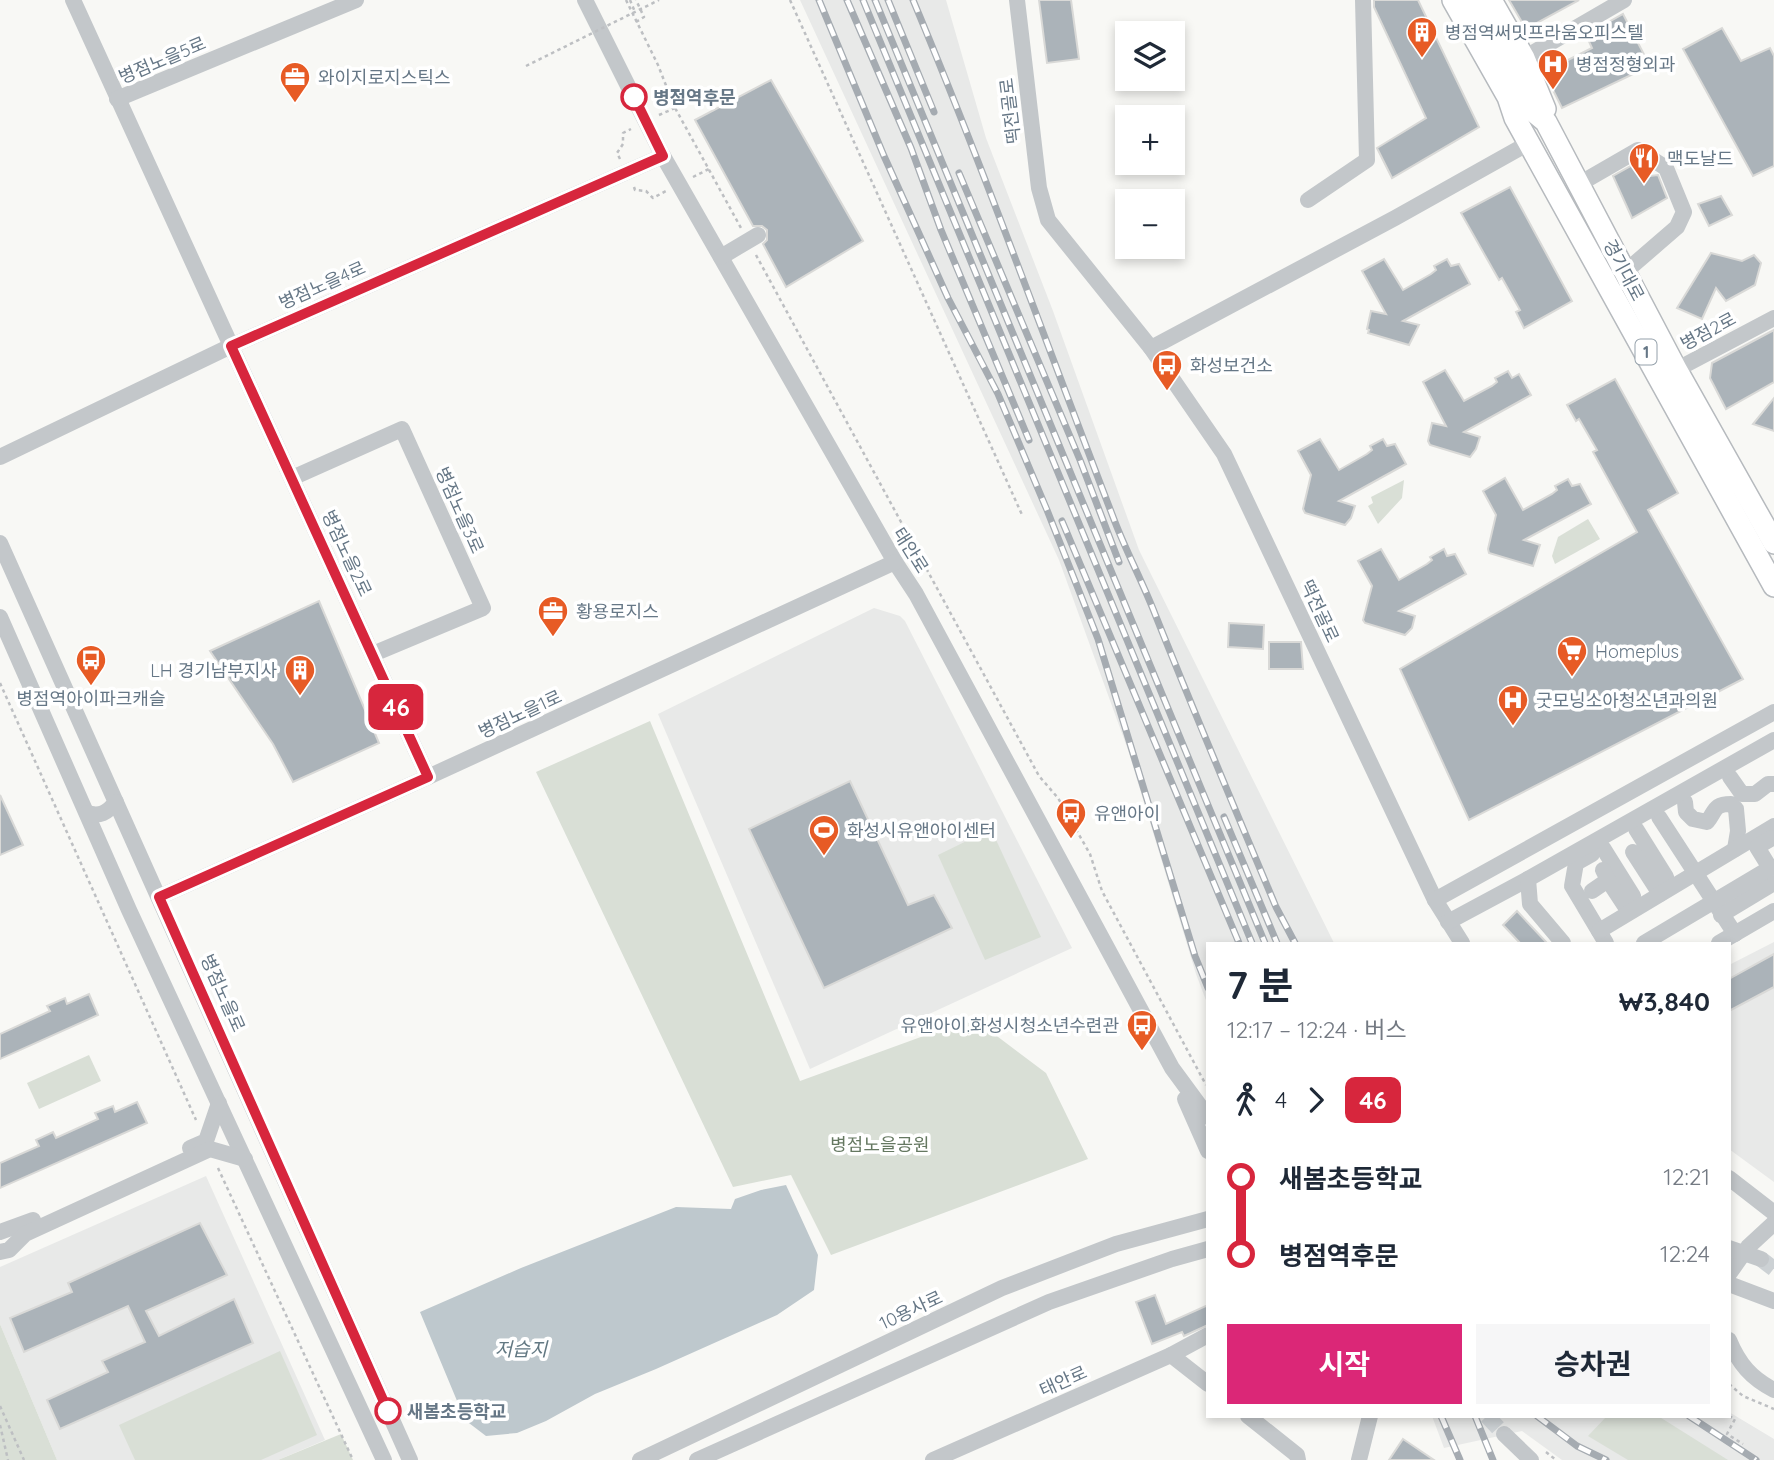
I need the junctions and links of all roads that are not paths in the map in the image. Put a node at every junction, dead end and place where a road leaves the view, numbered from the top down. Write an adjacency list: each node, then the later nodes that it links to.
1 (73, 0): 12 (street)
2 (356, 0): 12 (street, 병점노을5로)
3 (586, 0): 16 (street, 태안로)
4 (1017, 0): 24 (street, 떡전골로)
5 (1363, 0): 18 (street)
6 (1443, 0): 13 (main road, 경기대로)
7 (1453, 0): 13 (main road, 경기대로 / 1)
8 (1472, 0): 14 (main road, 경기대로 / 1)
9 (1491, 0): 11 (main road)
10 (1624, 0): 11 (street)
11 (1524, 58): 14 (main road)
12 (117, 99): 23 (street, 병점노을5로)
13 (1515, 118): 15 (main road, 경기대로 / 1)
14 (1546, 121): 17 (main road, 경기대로 / 1)
15 (1529, 143): 24 (street); 25 (main road, 경기대로 / 1)
16 (663, 156): 20 (street, 태안로); 23 (street, 병점노을4로)
17 (1577, 179): 21 (main road, 경기대로 / 1); 21 (street)
18 (1308, 200)
19 (753, 238): 20 (street)
20 (721, 257): 30 (street, 태안로)
21 (1625, 272): 25 (main road, 경기대로 / 1)
22 (1774, 318): 25 (street, 병점2로)
23 (231, 346): 26 (street, 병점노을4로); 27 (street, 병점노을2로)
24 (1151, 348): 57 (street, 떡전골로)
25 (1669, 374): 28 (main road, 경기대로 / 1); 31 (main road, 경기대로 / 1)
26 (0, 457)
27 (292, 478): 33 (street, 병점노을2로); 33 (street, 병점노을3로)
28 (1774, 542)
29 (2, 549): 40 (street, 병점노을로)
30 (895, 562): 37 (street, 병점노을1로); 69 (street, 태안로)
31 (1774, 586)
32 (0, 617): 42 (street)
33 (373, 654): 37 (street, 병점노을2로)
34 (1774, 712): 57 (street)
35 (1774, 740): 51 (street)
36 (1774, 752): 38 (street)
37 (428, 777): 56 (street, 병점노을1로)
38 (1730, 777): 39 (street); 41 (street)
39 (1774, 783)
40 (116, 802): 42 (street); 56 (street, 병점노을로)
41 (1685, 802): 43 (street); 48 (street)
42 (87, 813): 68 (street)
43 (1659, 817): 45 (street); 50 (street)
44 (1774, 826): 48 (street)
45 (1636, 830): 47 (street); 49 (street)
46 (1774, 837): 58 (street)
47 (1603, 848): 52 (street); 62 (street)
48 (1735, 849): 50 (street)
49 (1665, 867)
50 (1694, 874): 55 (street); 58 (street)
51 (1528, 879): 60 (street); 64 (street)
52 (1632, 879): 54 (street); 55 (street); 55 (street); 62 (street)
53 (1774, 883): 58 (street)
54 (1592, 891)
55 (1660, 894)
56 (159, 897): 67 (street, 병점노을로)
57 (1435, 900): 60 (street, 떡전골로)
58 (1717, 909): 61 (street); 65 (street)
59 (1774, 911): 61 (street)
60 (1448, 922): 63 (street, 떡전골로)
61 (1735, 934): 66 (street)
62 (1602, 937)
63 (1461, 942)
64 (1562, 942)
65 (1646, 942)
66 (1721, 942)
67 (203, 997): 68 (street); 96 (street, 병점노을로)
68 (175, 1009): 70 (street)
69 (1172, 1068): 71 (street, 태안로); 73 (street)
70 (219, 1103): 72 (street); 74 (street)
71 (1206, 1115)
72 (208, 1145): 74 (street); 79 (street); 82 (street)
73 (1206, 1146)
74 (245, 1159): 95 (street)
75 (1731, 1180): 76 (street)
76 (1774, 1213)
77 (1206, 1220): 97 (street, 10용사로)
78 (1774, 1223): 84 (street)
79 (0, 1232)
80 (1731, 1249): 83 (street, bridge)
81 (1206, 1250): 98 (street)
82 (0, 1252)
83 (1768, 1261)
84 (1731, 1271)
85 (1731, 1285): 86 (street)
86 (1774, 1301)
87 (1206, 1336): 89 (street, 태안로)
88 (1731, 1344): 91 (street)
89 (1171, 1355): 90 (street); 99 (street, 태안로)
90 (1206, 1382)
91 (1774, 1390)
92 (1251, 1418): 100 (street)
93 (1370, 1418): 101 (street)
94 (1504, 1434): 102 (street)
95 (384, 1460)
96 (410, 1460)
97 (640, 1460)
98 (697, 1460)
99 (933, 1460)
100 (1298, 1460)
101 (1359, 1460)
102 (1531, 1460)

